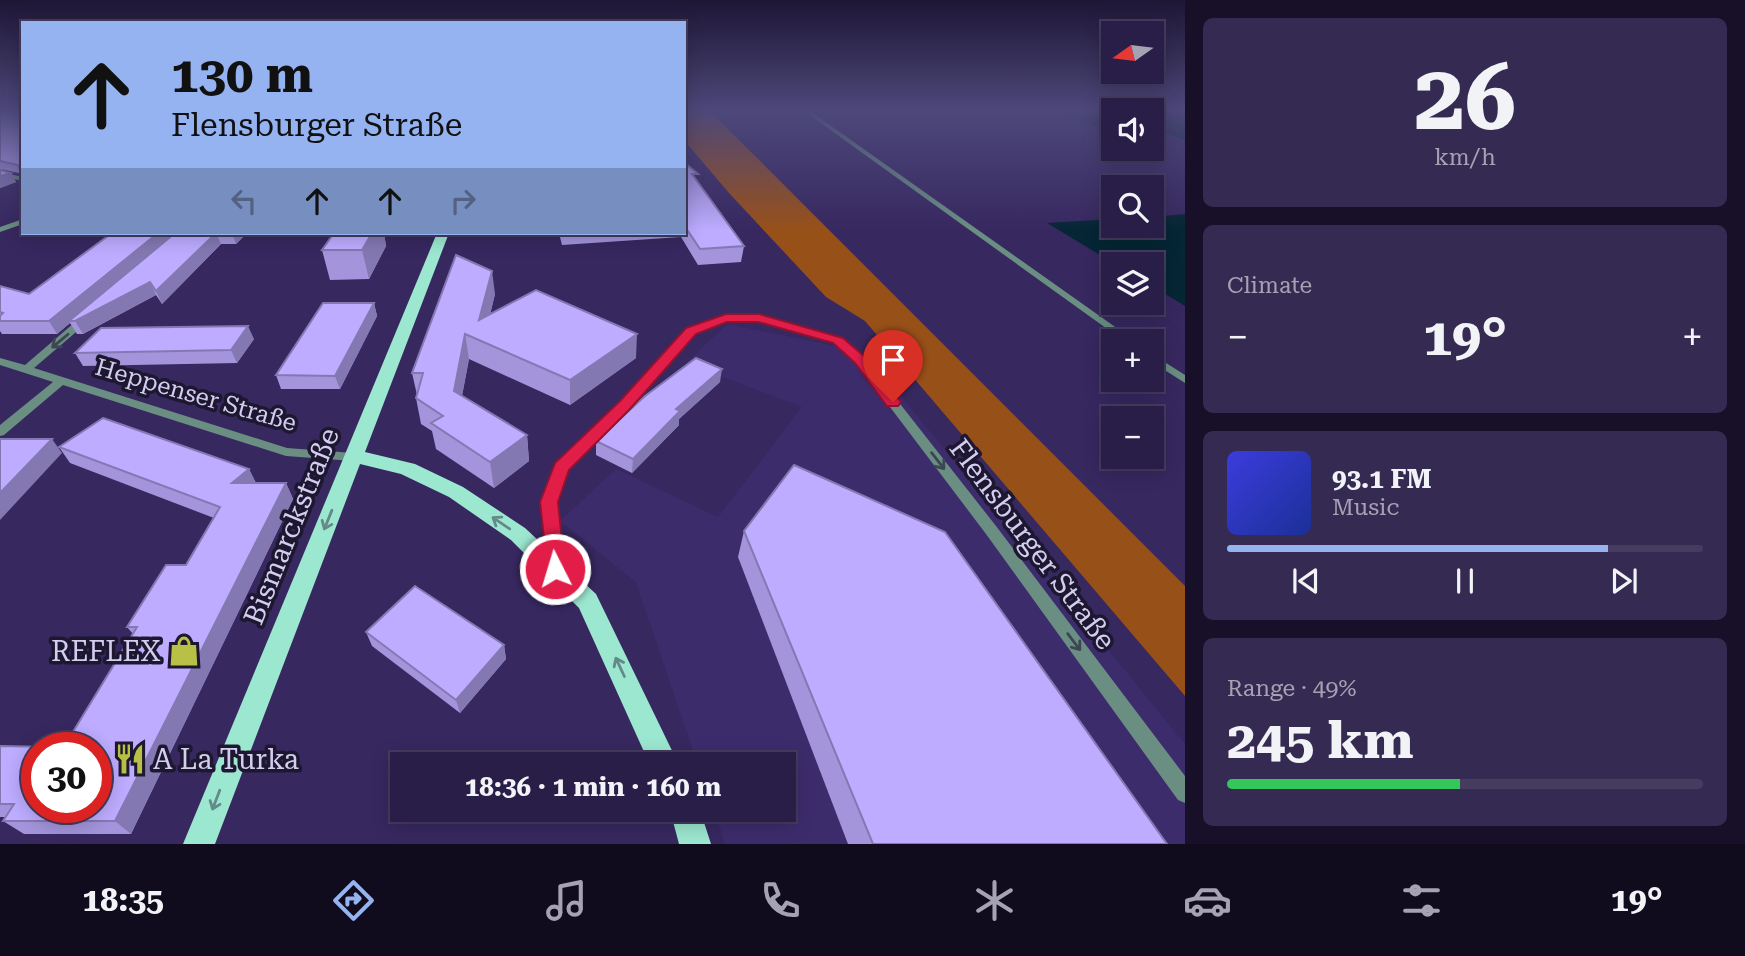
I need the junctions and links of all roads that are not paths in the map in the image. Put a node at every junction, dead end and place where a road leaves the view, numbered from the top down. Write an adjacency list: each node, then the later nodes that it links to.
1 (861, 150): 8 (street)
2 (0, 174): 3 (street)
3 (21, 179)
4 (21, 222): 5 (street)
5 (0, 230)
6 (442, 235): 15 (main road, Bismarckstraße)
7 (91, 314): 11 (street, one-way to 11)
8 (1113, 329)
9 (0, 360): 11 (street, Heppenser Straße)
10 (1164, 365): 12 (street)
11 (27, 369): 13 (street, Heppenser Straße)
12 (1185, 380)
13 (60, 382): 14 (street); 15 (street, Heppenser Straße)
14 (0, 432)
15 (353, 457): 16 (main road, Heppenser Straße, one-way to 15); 20 (main road, Bismarckstraße, one-way to 20)
16 (555, 569): 17 (main road, Heppenser Straße, one-way to 16); 18 (street, Flensburger Straße, one-way to 18)
17 (659, 752)
18 (1185, 793)
19 (689, 822): 21 (main road)
20 (199, 844)
21 (695, 844)

